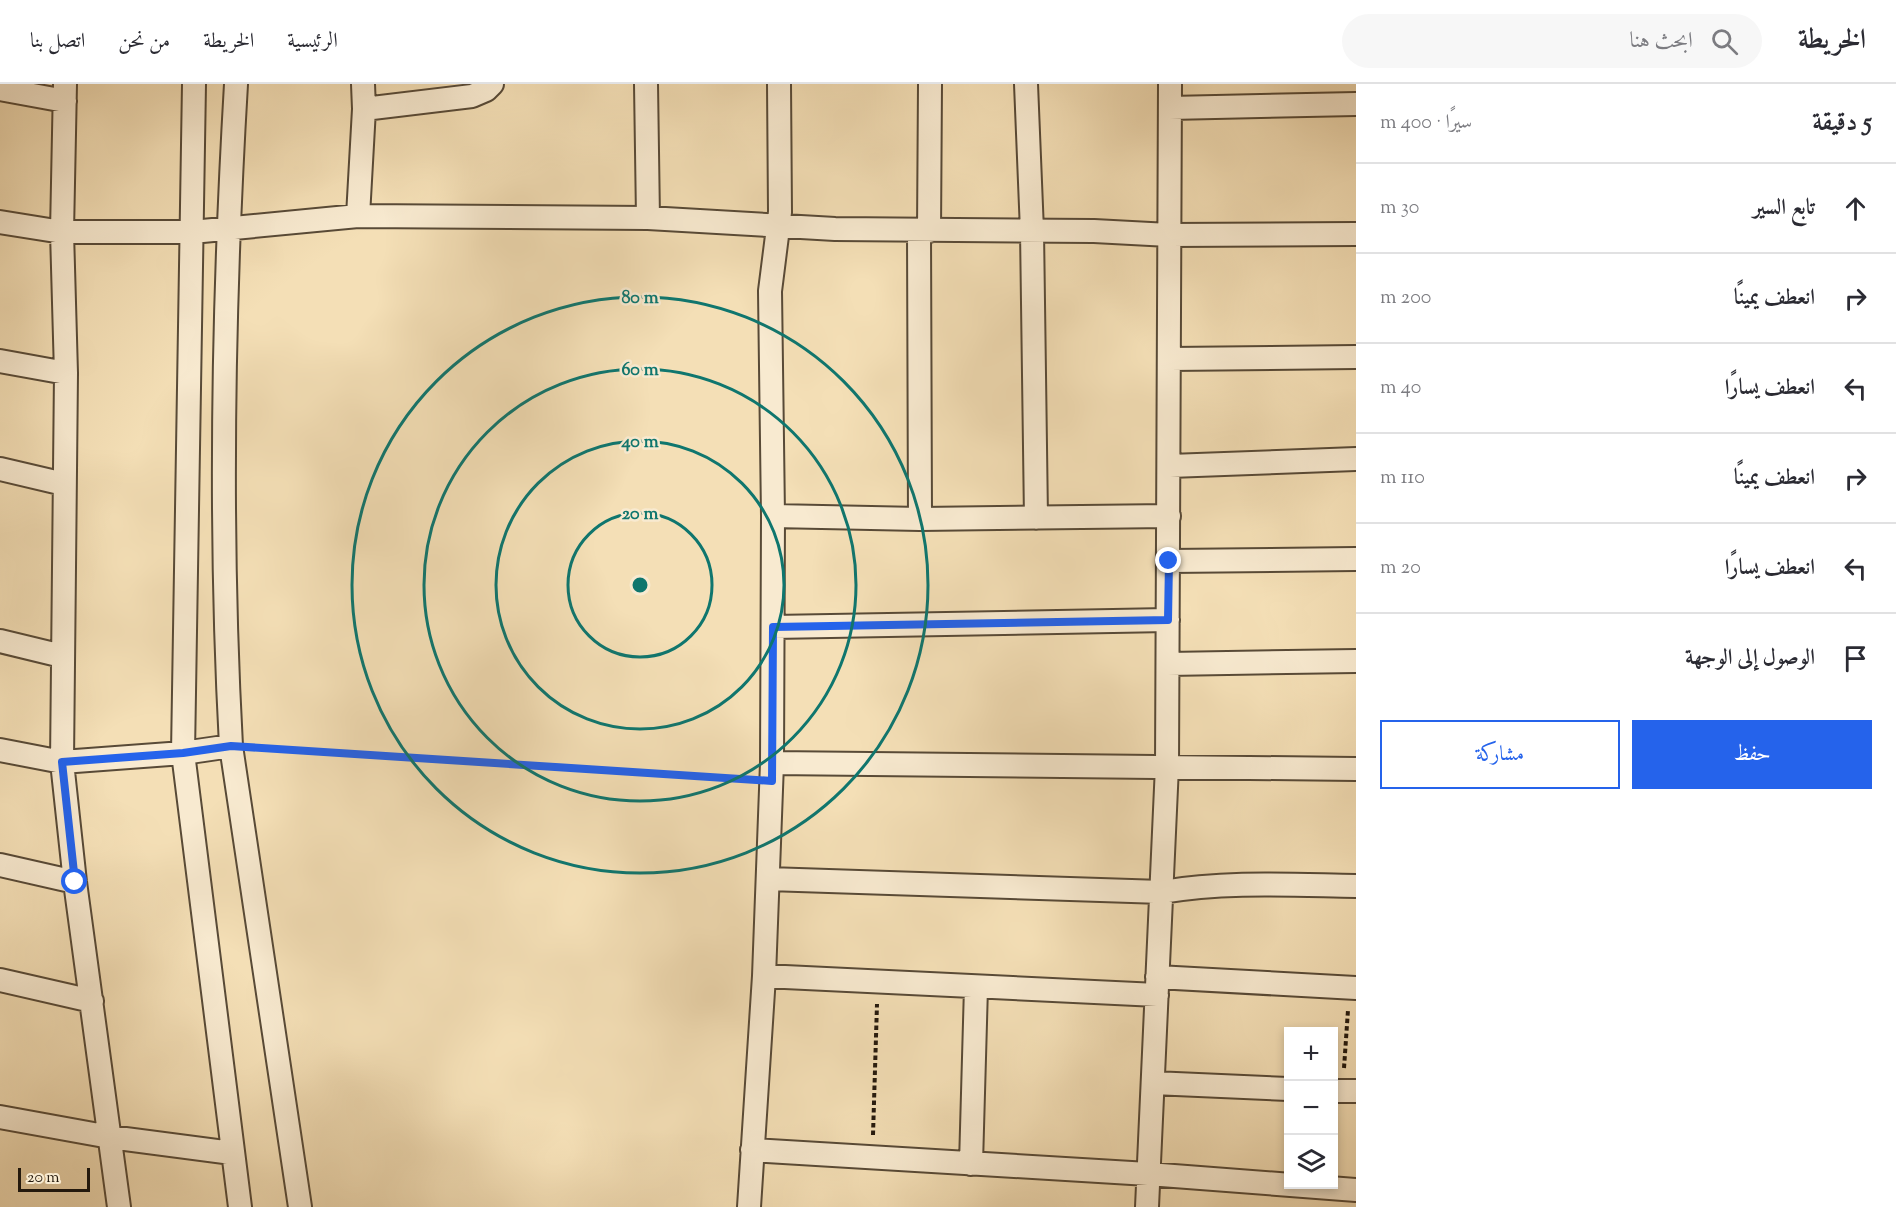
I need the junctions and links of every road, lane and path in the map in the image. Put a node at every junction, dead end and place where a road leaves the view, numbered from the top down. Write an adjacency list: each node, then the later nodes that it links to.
1 (194, 84): 23 (street)
2 (236, 84): 19 (street)
3 (363, 84): 14 (street)
4 (492, 84): 14 (street)
5 (646, 84): 16 (street)
6 (779, 84): 18 (street)
7 (930, 84): 20 (street)
8 (1026, 84): 21 (street)
9 (1170, 84): 13 (street)
10 (0, 89): 11 (street)
11 (65, 92): 22 (street)
12 (1356, 104): 13 (street)
13 (1170, 108): 25 (street)
14 (364, 109): 15 (street)
15 (357, 216): 16 (street); 19 (street)
16 (648, 218): 18 (street)
17 (0, 222): 22 (street)
18 (779, 227): 20 (street); 34 (street)
19 (227, 230): 23 (street); 46 (street)
20 (924, 231): 21 (street); 37 (street)
21 (1032, 231): 25 (street); 36 (street)
22 (62, 232): 23 (street); 29 (street)
23 (192, 232): 48 (street)
24 (1356, 234): 25 (street)
25 (1169, 235): 27 (street)
26 (1356, 357): 27 (street)
27 (1170, 360): 31 (street)
28 (0, 361): 29 (street)
29 (66, 373): 33 (street)
30 (1356, 459): 31 (street)
31 (1170, 466): 35 (street)
32 (0, 469): 33 (street)
33 (64, 484): 43 (street)
34 (773, 516): 37 (street); 41 (street)
35 (1170, 516): 36 (street); 39 (street)
36 (1036, 518): 37 (street)
37 (920, 519)
38 (1356, 559): 39 (street)
39 (1169, 561): 40 (street)
40 (1168, 620): 41 (street); 45 (street)
41 (773, 627): 52 (street)
42 (0, 641): 43 (street)
43 (62, 656): 49 (street)
44 (1356, 660): 45 (street)
45 (1168, 664): 50 (street)
46 (231, 746): 48 (street); 52 (path); 78 (street)
47 (0, 750): 49 (street)
48 (183, 753): 49 (street); 71 (street)
49 (62, 762): 55 (street)
50 (1167, 766): 51 (street); 52 (street); 57 (street)
51 (1356, 769)
52 (772, 772): 54 (street)
53 (0, 865): 55 (street)
54 (768, 879): 57 (street); 58 (street)
55 (75, 882): 64 (street)
56 (1356, 886): 57 (street)
57 (1162, 892): 61 (street)
58 (764, 976): 60 (street); 70 (street)
59 (0, 980): 64 (street)
60 (878, 982): 62 (street); 72 (path)
61 (1157, 986): 62 (street); 63 (street); 65 (street)
62 (976, 987): 73 (street)
63 (1353, 988): 67 (path)
64 (93, 1001): 69 (street)
65 (1153, 1083): 66 (street); 74 (street)
66 (1284, 1089)
67 (1344, 1091)
68 (0, 1117): 69 (street)
69 (110, 1137): 71 (street); 76 (street)
70 (752, 1150): 72 (street); 79 (street)
71 (232, 1153): 77 (street)
72 (872, 1158): 73 (street)
73 (971, 1164): 74 (street)
74 (1148, 1174): 75 (street); 80 (street)
75 (1356, 1190)
76 (118, 1207)
77 (240, 1207)
78 (300, 1207)
79 (748, 1207)
80 (1147, 1207)

